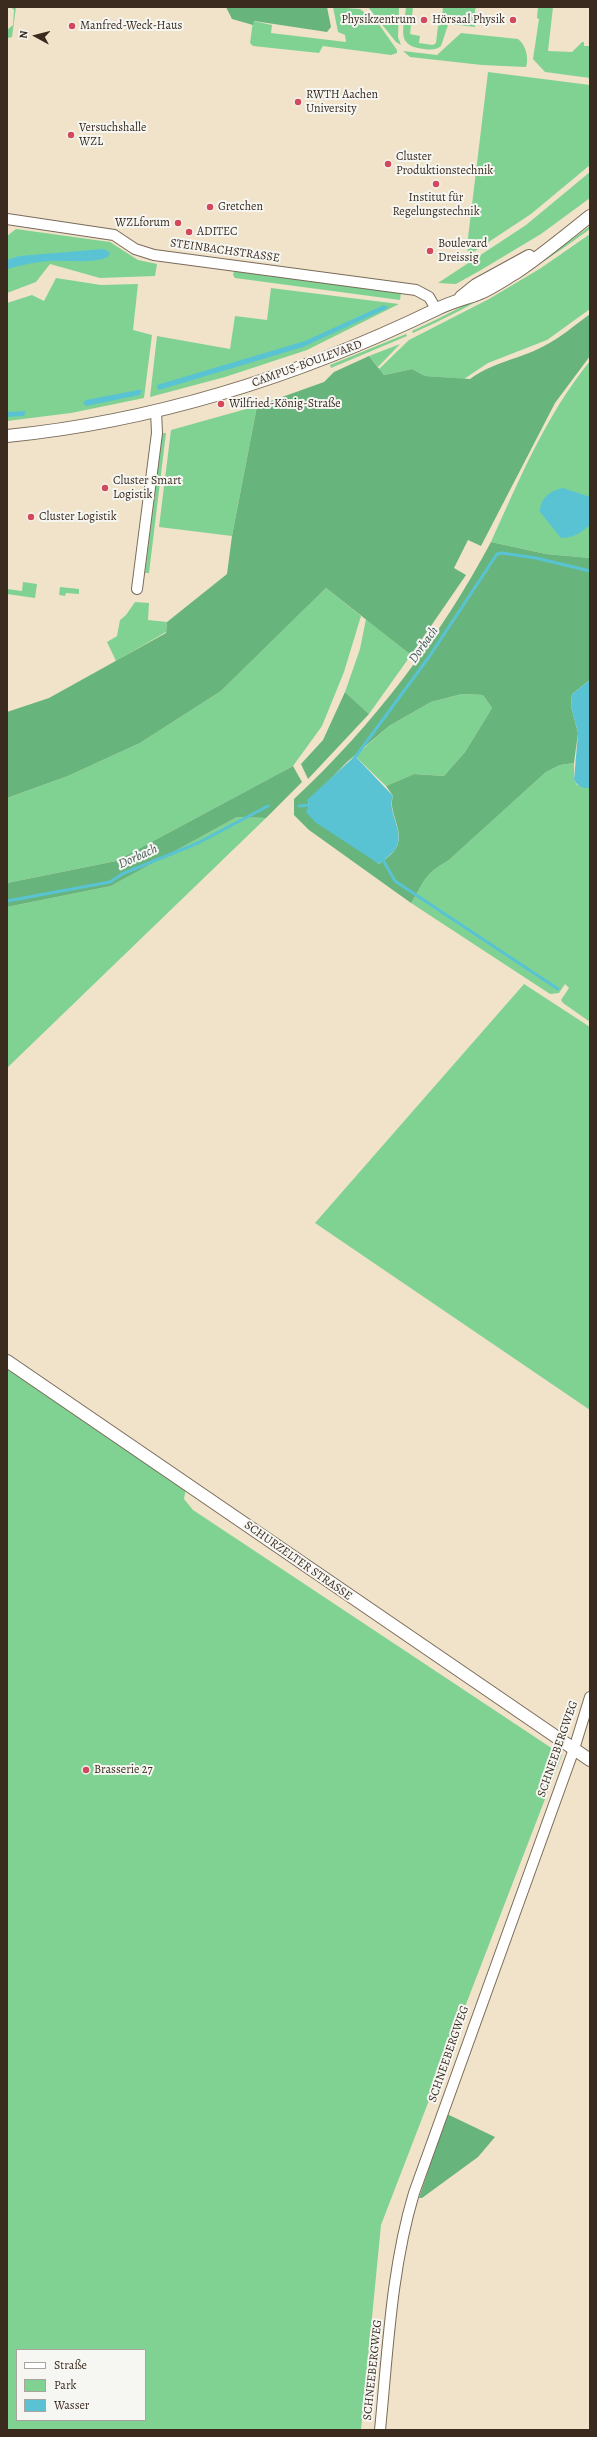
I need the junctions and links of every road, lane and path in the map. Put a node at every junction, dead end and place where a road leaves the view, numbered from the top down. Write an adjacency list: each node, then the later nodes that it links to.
1 (590, 216): 3 (street, CAMPUS-BOULEVARD)
2 (7, 219): 3 (street, STEINBACHSTRASSE)
3 (436, 309): 4 (street, CAMPUS-BOULEVARD)
4 (156, 411): 5 (street, CAMPUS-BOULEVARD); 6 (street)
5 (7, 436)
6 (137, 589)
7 (7, 1361): 9 (street, SCHURZELTER STRASSE)
8 (590, 1697): 9 (street, SCHNEEBERGWEG)
9 (574, 1749): 10 (street, SCHURZELTER STRASSE); 11 (street, SCHNEEBERGWEG)
10 (590, 1760)
11 (380, 2430)

